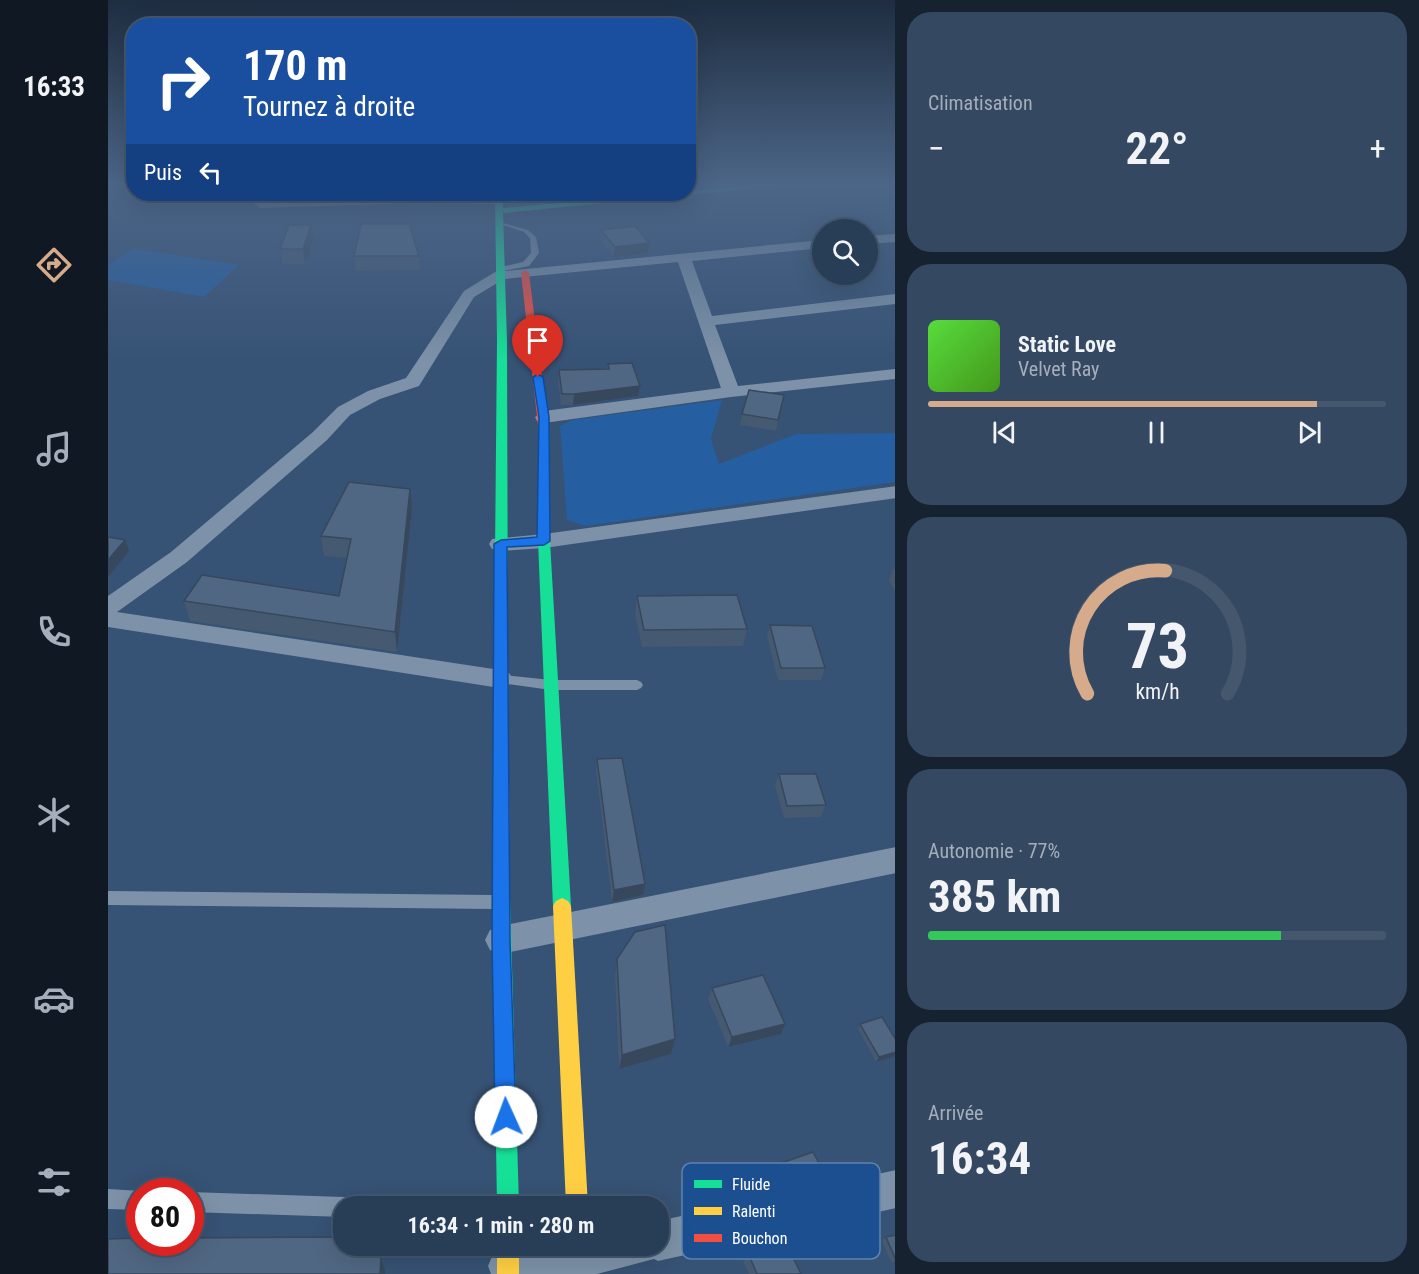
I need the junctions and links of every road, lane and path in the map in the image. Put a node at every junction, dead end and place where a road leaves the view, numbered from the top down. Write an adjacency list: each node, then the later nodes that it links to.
1 (499, 242): 5 (main road)
2 (534, 242): 5 (lane)
3 (812, 245): 4 (street)
4 (683, 256): 6 (street); 8 (street)
5 (500, 273): 6 (street); 15 (main road); 16 (street)
6 (525, 273): 12 (main road)
7 (895, 299): 8 (street)
8 (706, 321): 11 (street)
9 (890, 375): 10 (street); 11 (street)
10 (895, 390)
11 (731, 392): 12 (street)
12 (544, 417): 14 (main road)
13 (895, 492): 14 (street)
14 (544, 541): 15 (street); 19 (main road)
15 (501, 544): 18 (main road)
16 (108, 607)
17 (108, 619): 18 (street)
18 (500, 679): 19 (lane); 23 (main road)
19 (550, 685): 20 (lane); 24 (main road)
20 (637, 685)
21 (895, 860): 24 (street)
22 (108, 898): 23 (lane)
23 (501, 902): 25 (main road)
24 (562, 929): 25 (street); 29 (main road)
25 (501, 940): 28 (main road)
26 (895, 1189): 27 (street)
27 (880, 1192)
28 (508, 1196)
29 (577, 1196)
30 (108, 1199): 31 (lane)
31 (126, 1200)
32 (204, 1202): 33 (lane)
33 (333, 1207)
34 (580, 1259): 35 (street)
35 (508, 1262)

